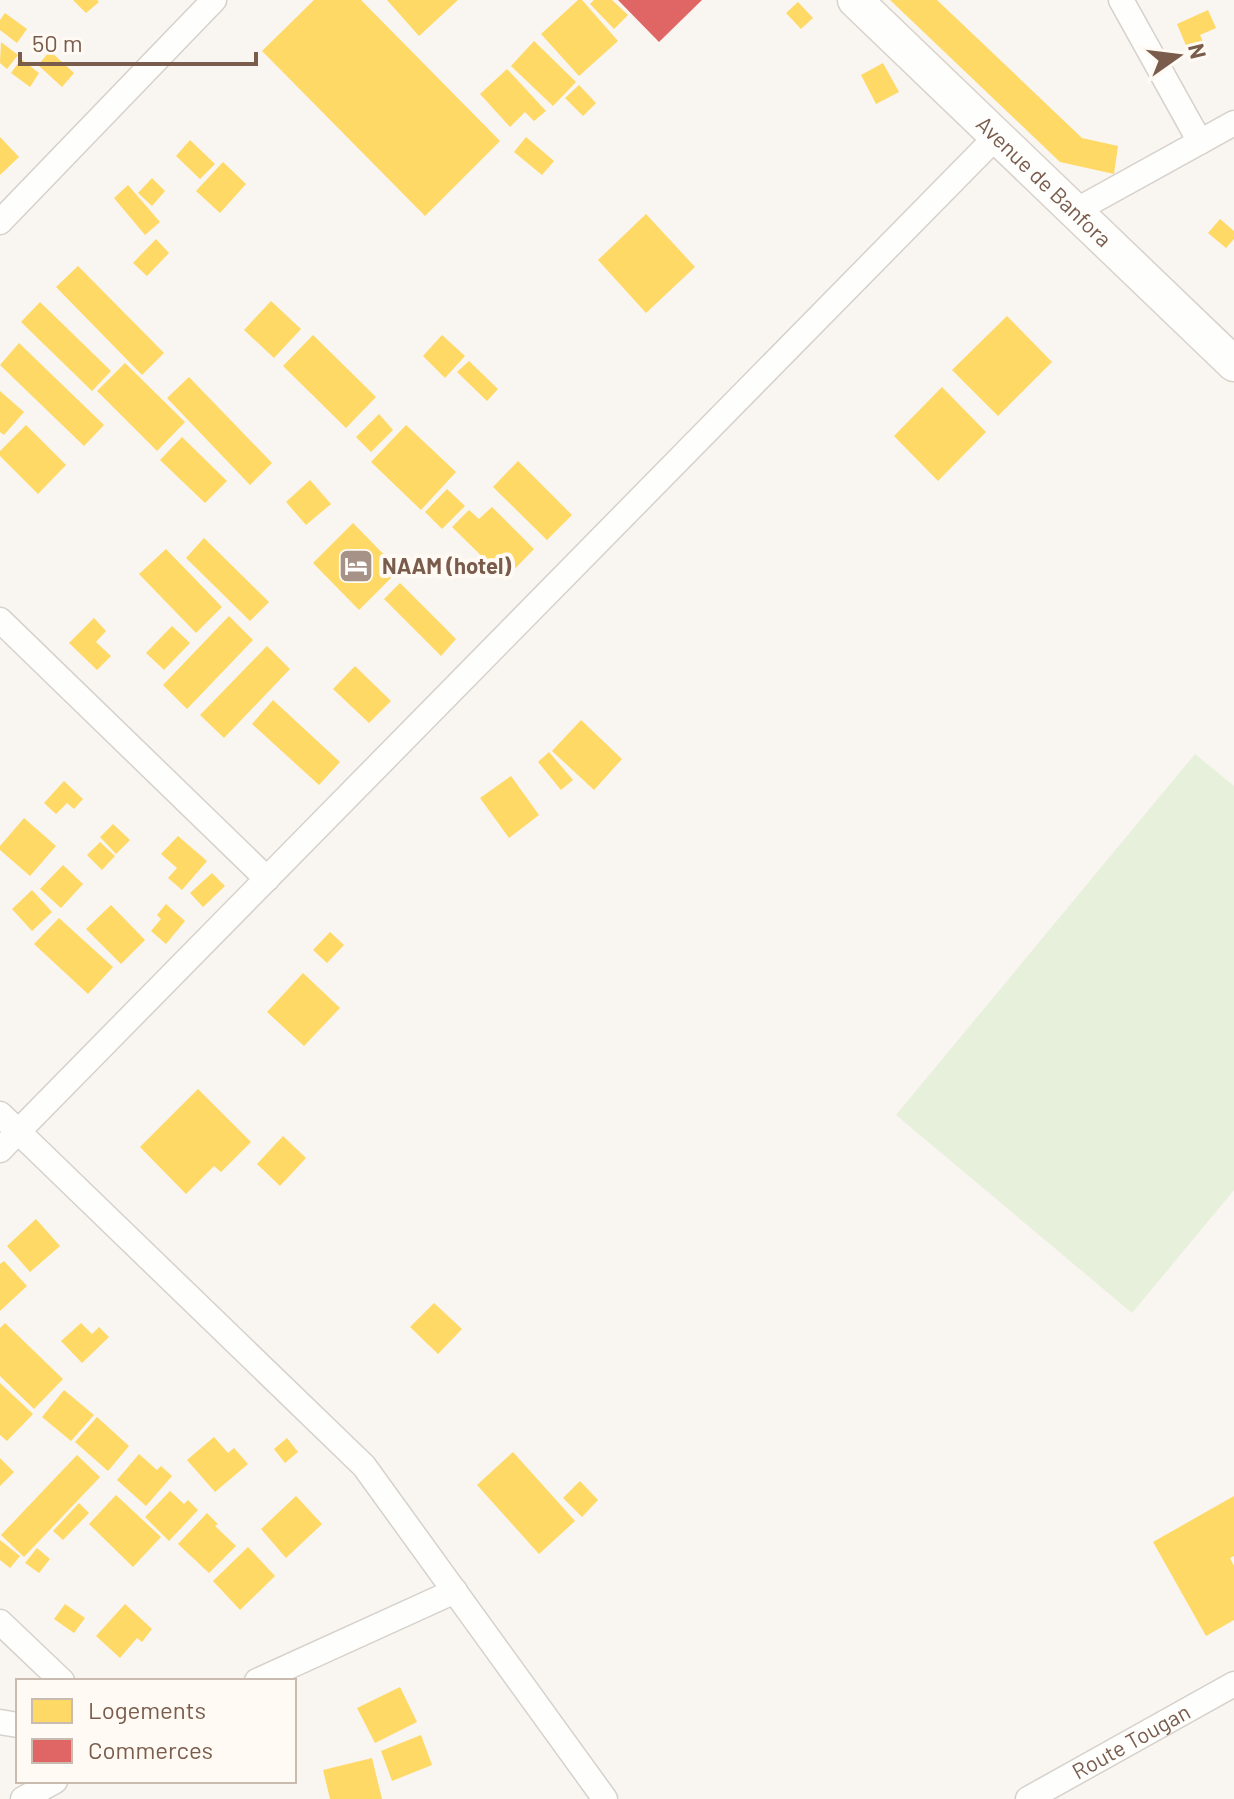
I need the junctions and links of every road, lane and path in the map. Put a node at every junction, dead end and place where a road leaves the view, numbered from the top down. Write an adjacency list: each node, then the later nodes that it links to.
1 (214, 0): 8 (street)
2 (855, 0): 5 (main road, Avenue de Banfora)
3 (1121, 0): 6 (street)
4 (1234, 123): 6 (street)
5 (997, 136): 7 (main road, Avenue de Banfora); 11 (street)
6 (1200, 142): 7 (street)
7 (1075, 211): 9 (main road, Avenue de Banfora)
8 (0, 222)
9 (1234, 364)
10 (0, 620): 11 (street)
11 (267, 879): 13 (street)
12 (0, 1114): 13 (street)
13 (18, 1132): 14 (street); 15 (street)
14 (0, 1150)
15 (455, 1591): 18 (street); 22 (street)
16 (0, 1622): 17 (street)
17 (60, 1679)
18 (261, 1679)
19 (1234, 1684): 23 (street, Route Tougan)
20 (51, 1783): 21 (street)
21 (23, 1799)
22 (605, 1799)
23 (1028, 1799)

